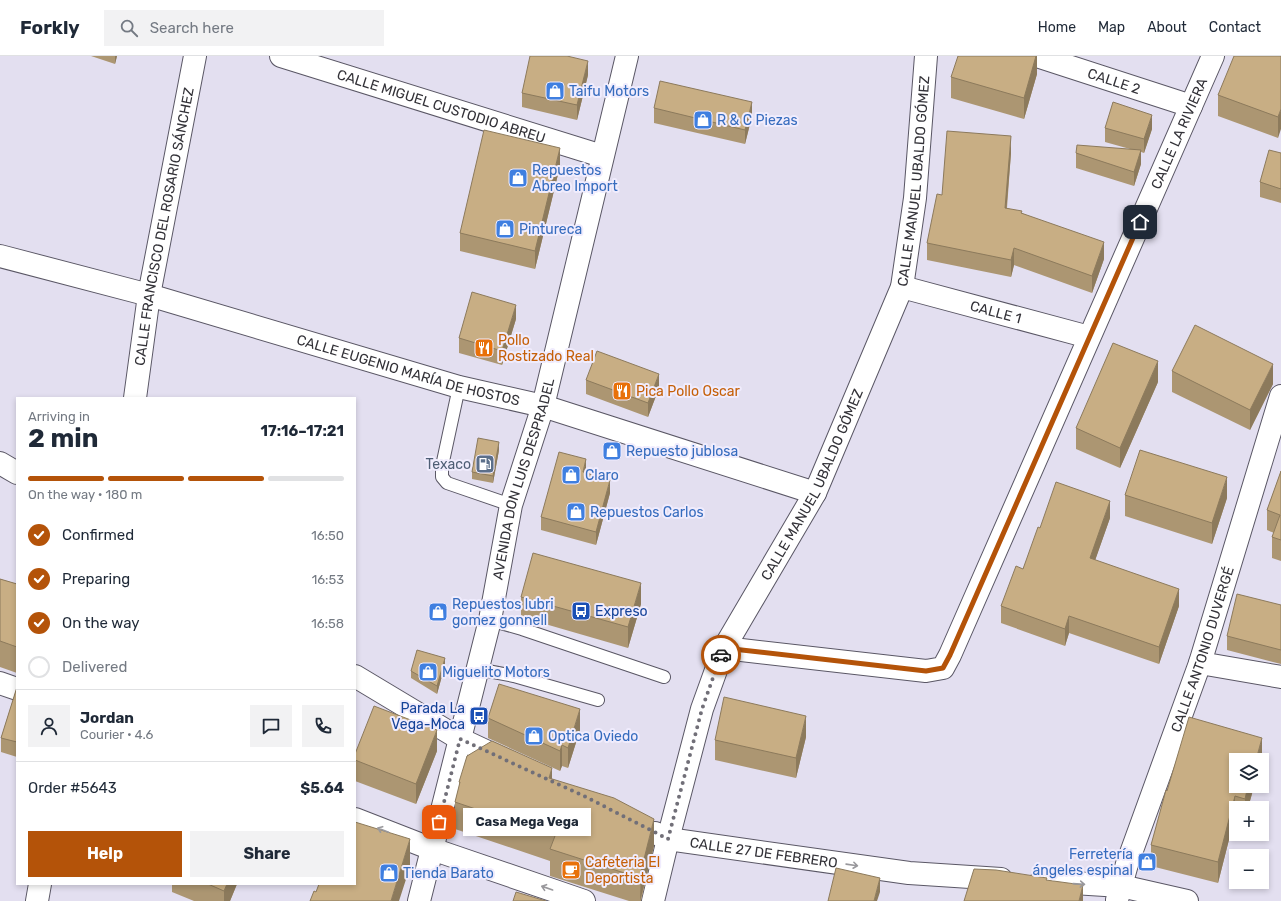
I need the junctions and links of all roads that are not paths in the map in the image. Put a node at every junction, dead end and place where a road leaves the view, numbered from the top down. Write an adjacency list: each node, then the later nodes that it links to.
1 (195, 56): 11 (street, CALLE FRANCISCO DEL ROSARIO SÁNCHEZ)
2 (281, 56): 8 (street, CALLE MIGUEL CUSTODIO ABREU)
3 (627, 56): 8 (street, AVENIDA DON LUIS DESPRADEL)
4 (926, 56): 10 (street, CALLE MANUEL UBALDO GÓMEZ)
5 (1037, 56): 7 (street, CALLE 2)
6 (1213, 56): 7 (street, CALLE LA RIVIERA)
7 (1191, 106): 12 (street, CALLE LA RIVIERA)
8 (602, 156): 16 (street, AVENIDA DON LUIS DESPRADEL)
9 (0, 256): 11 (street, CALLE EUGENIO MARÍA DE HOSTOS)
10 (902, 287): 12 (street, CALLE 1); 19 (street, CALLE MANUEL UBALDO GÓMEZ)
11 (149, 295): 13 (street, CALLE EUGENIO MARÍA DE HOSTOS); 15 (street, CALLE FRANCISCO DEL ROSARIO SÁNCHEZ)
12 (1089, 337): 22 (street, CALLE LA RIVIERA)
13 (459, 388): 16 (street, CALLE EUGENIO MARÍA DE HOSTOS); 20 (lane)
14 (1281, 396): 23 (street, CALLE ANTONIO DUVERGÉ)
15 (135, 397)
16 (543, 406): 19 (street, CALLE EUGENIO MARÍA DE HOSTOS); 20 (street, AVENIDA DON LUIS DESPRADEL)
17 (0, 463): 18 (street)
18 (16, 472)
19 (815, 494): 22 (street, CALLE MANUEL UBALDO GÓMEZ)
20 (511, 505): 21 (street, AVENIDA DON LUIS DESPRADEL)
21 (490, 620): 24 (street, AVENIDA DON LUIS DESPRADEL); 26 (lane)
22 (724, 648): 35 (street, CALLE MANUEL UBALDO GÓMEZ)
23 (1200, 663): 27 (street); 38 (street, CALLE ANTONIO DUVERGÉ)
24 (477, 669): 30 (lane); 31 (street, AVENIDA DON LUIS DESPRADEL)
25 (356, 677): 31 (street)
26 (664, 677)
27 (1281, 677)
28 (0, 683): 29 (street)
29 (16, 690)
30 (598, 700)
31 (460, 739): 32 (street); 36 (street, AVENIDA DON LUIS DESPRADEL)
32 (522, 768)
33 (356, 819): 36 (street, one-way to 33)
34 (640, 825): 35 (street, CALLE 27 DE FEBRERO)
35 (668, 839): 38 (street, CALLE 27 DE FEBRERO, one-way to 38); 42 (street, CALLE MANUEL UBALDO GÓMEZ)
36 (432, 849): 40 (street, AVENIDA DON LUIS DESPRADEL); 41 (street, one-way to 36)
37 (40, 885): 39 (street)
38 (1119, 894): 43 (street, CALLE 27 DE FEBRERO)
39 (37, 901)
40 (419, 901)
41 (584, 901)
42 (653, 901)
43 (1187, 901)

